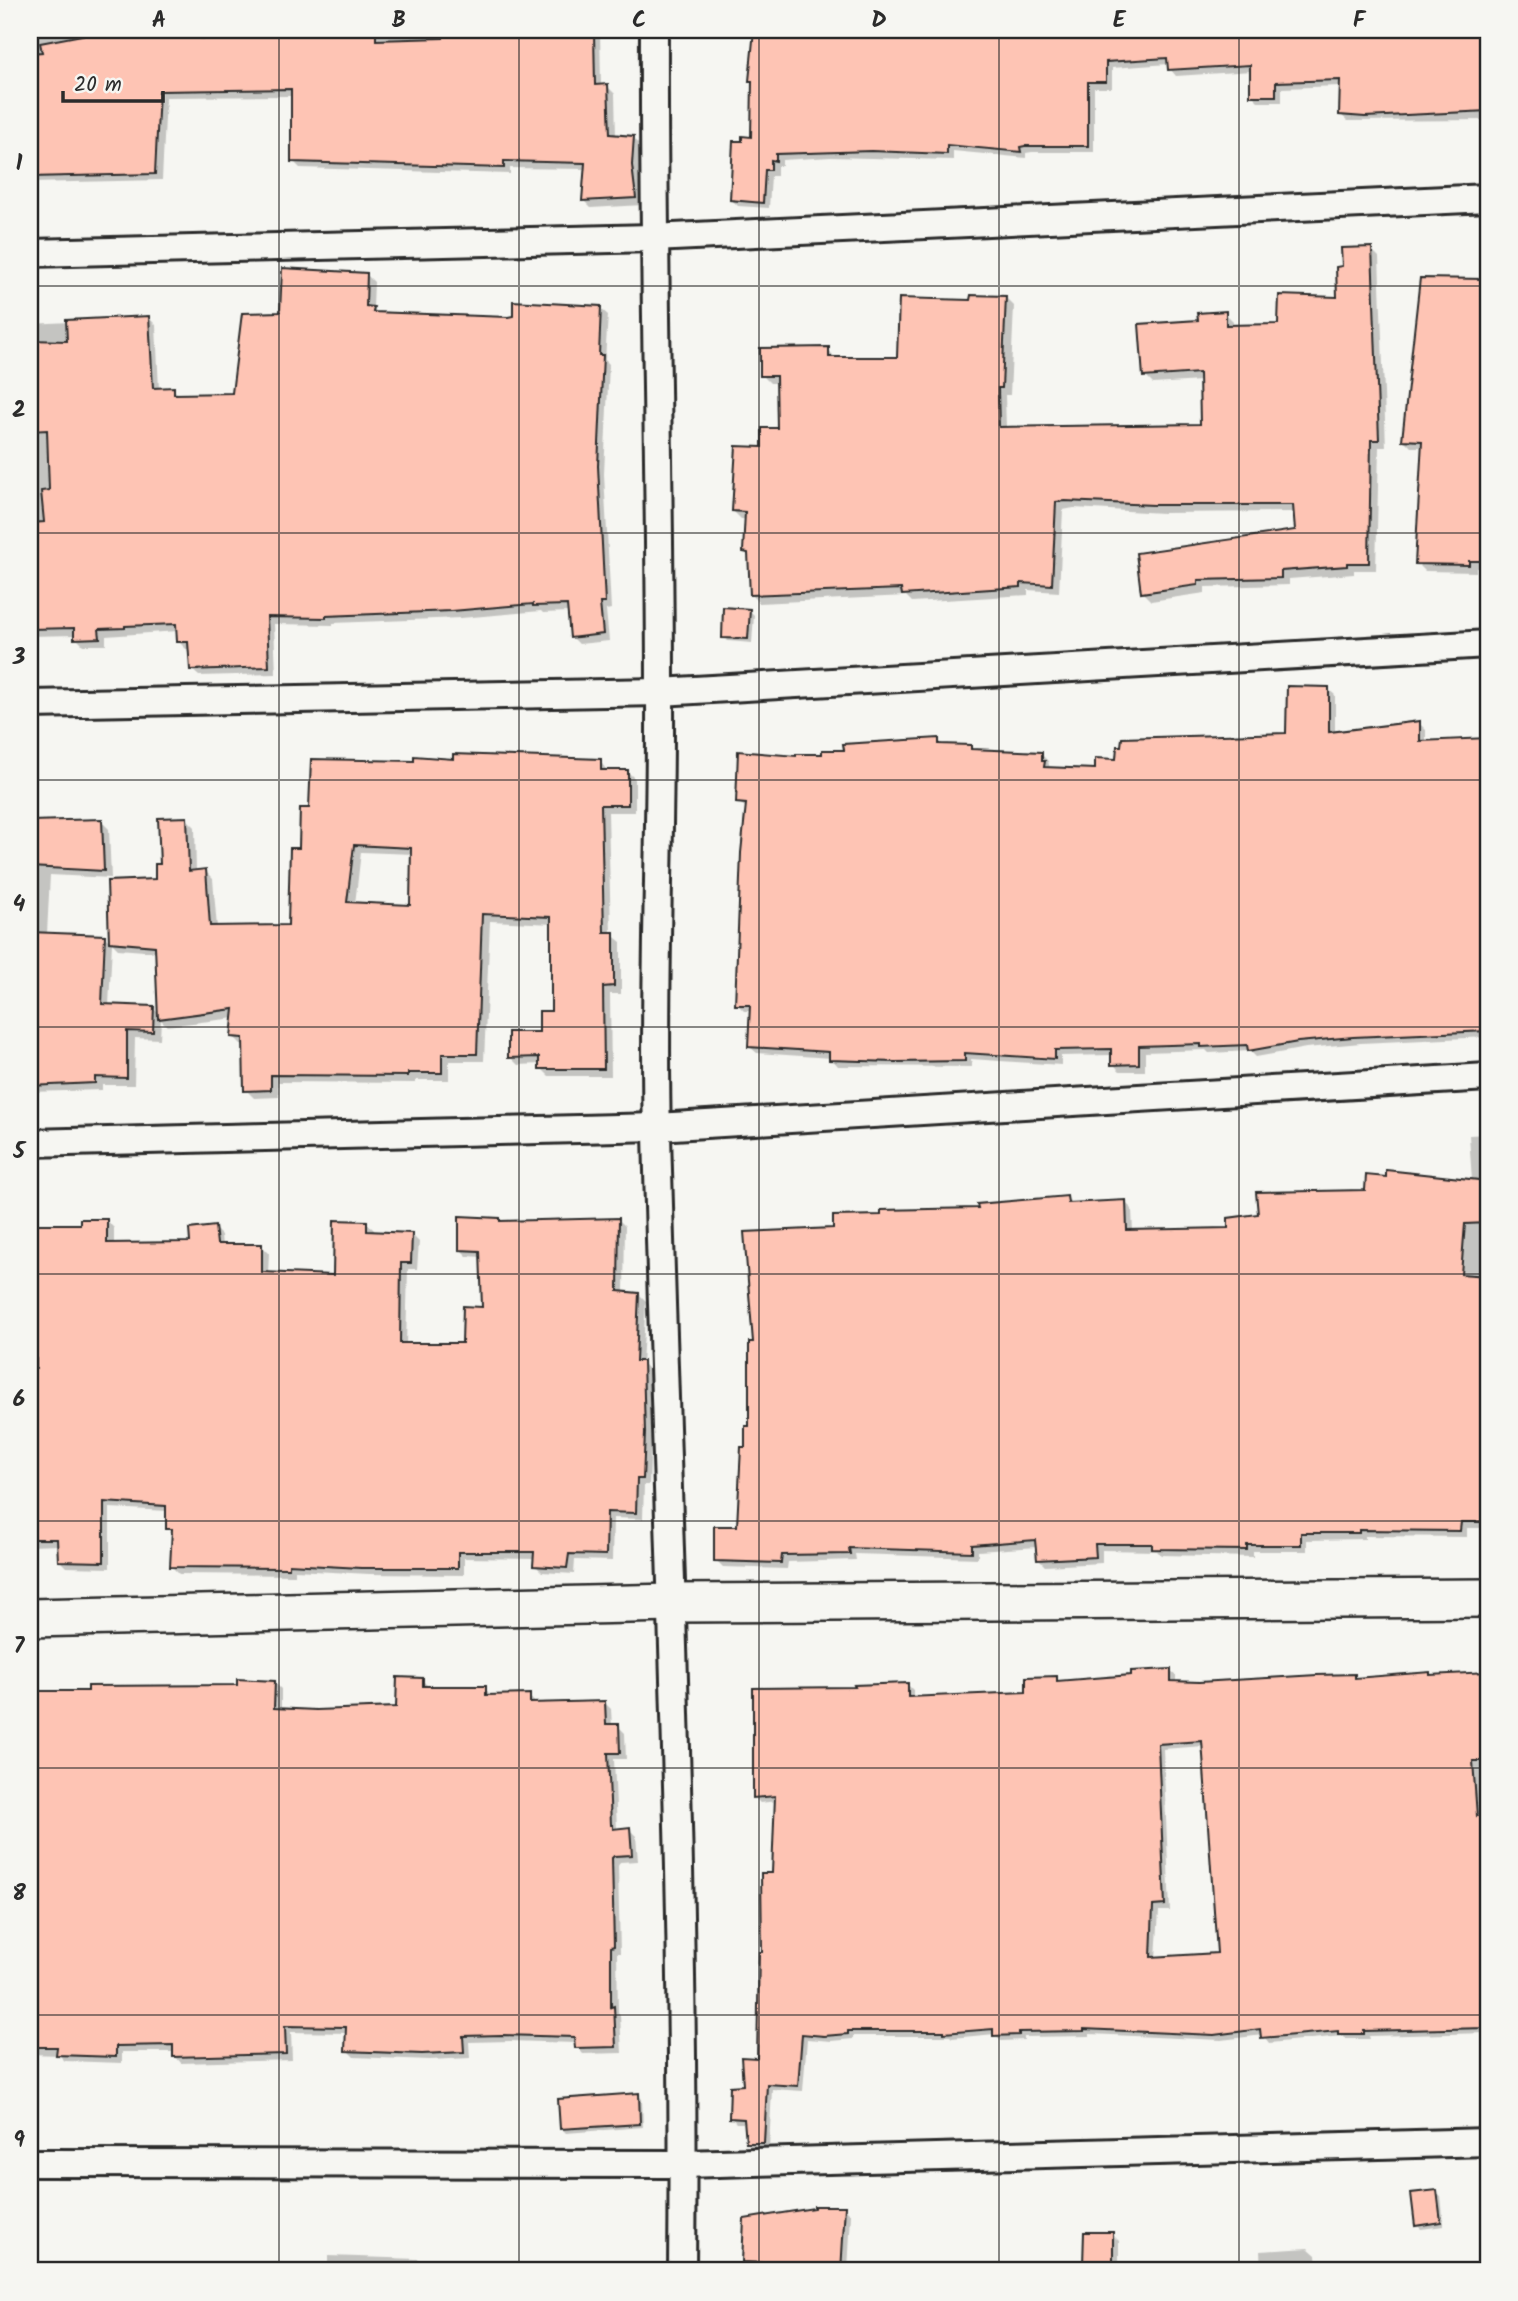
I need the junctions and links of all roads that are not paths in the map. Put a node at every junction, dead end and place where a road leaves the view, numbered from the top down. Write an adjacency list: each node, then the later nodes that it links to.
1 (654, 30): 3 (street)
2 (1488, 198): 3 (street)
3 (653, 238): 4 (street); 6 (street)
4 (30, 253)
5 (1488, 645): 6 (street)
6 (660, 692): 7 (street); 9 (street)
7 (30, 704)
8 (1488, 1077): 9 (street)
9 (657, 1127): 10 (street); 12 (street)
10 (30, 1143)
11 (1488, 1598): 12 (main road)
12 (673, 1603): 13 (main road); 16 (street)
13 (30, 1618)
14 (1488, 2142): 16 (street)
15 (30, 2163): 16 (street)
16 (683, 2164): 17 (street)
17 (682, 2271)

